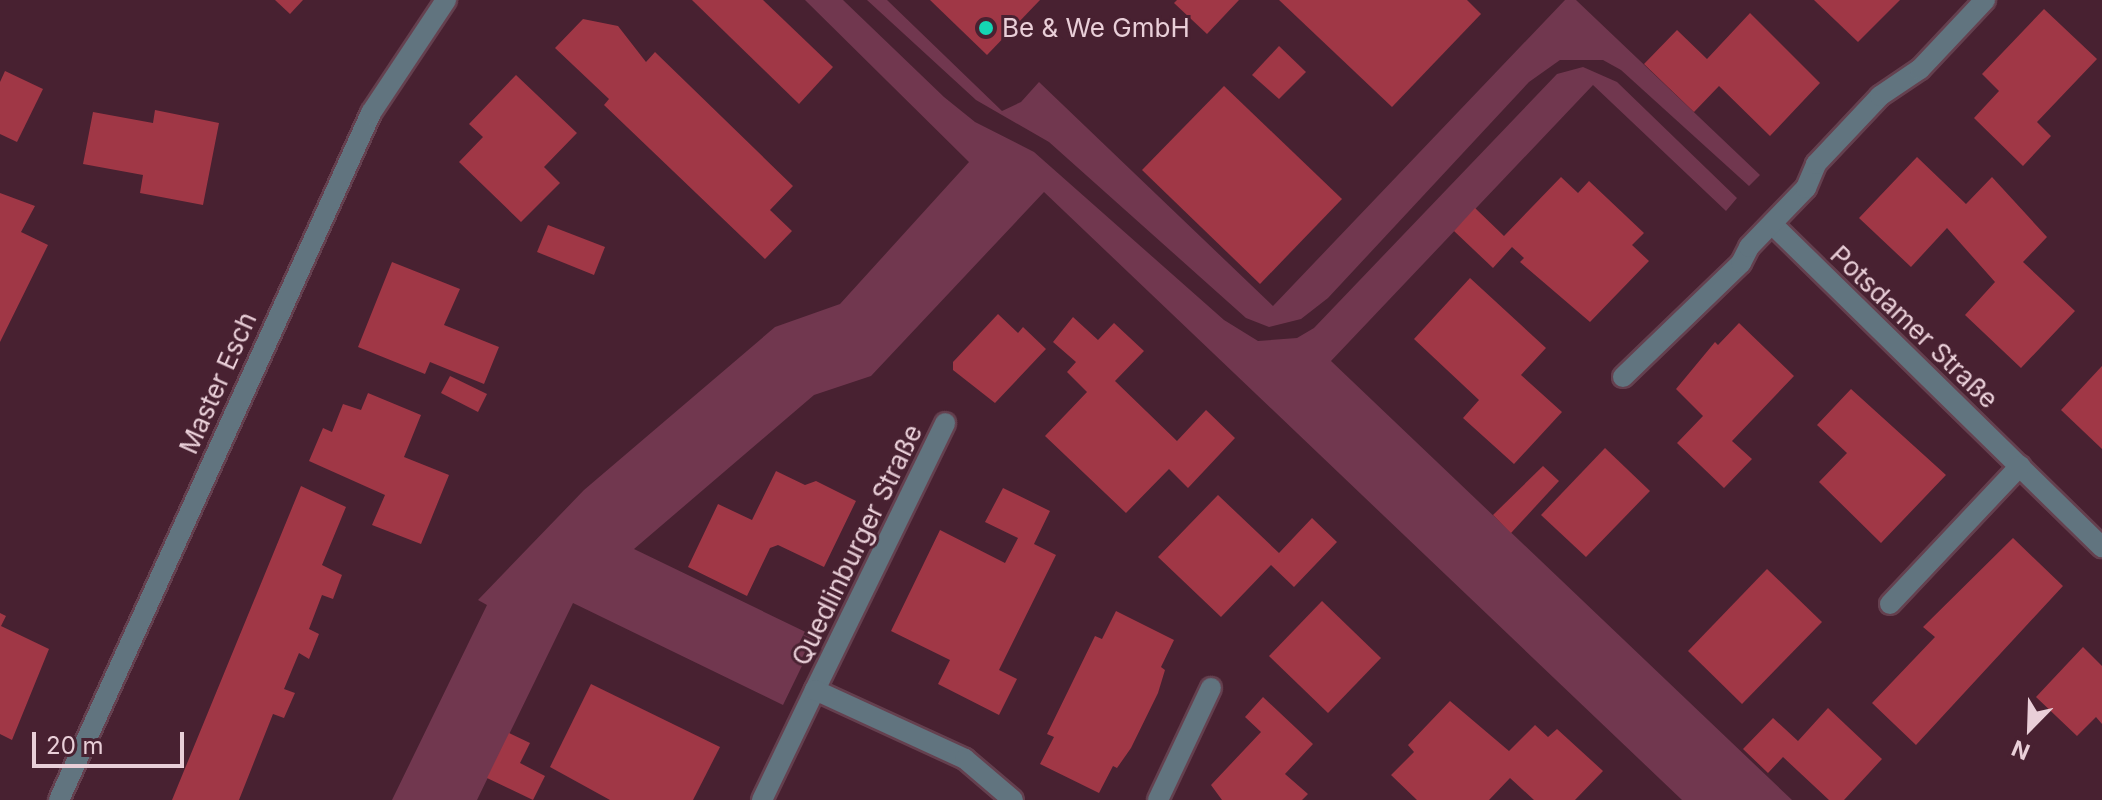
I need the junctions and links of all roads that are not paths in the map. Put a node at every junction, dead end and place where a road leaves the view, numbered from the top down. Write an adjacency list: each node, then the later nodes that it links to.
1 (446, 0): 11 (street, Master Esch)
2 (1985, 0): 3 (street)
3 (1772, 224): 4 (street); 6 (street, Potsdamer Straße)
4 (1623, 377)
5 (945, 423): 10 (street, Quedlinburger Straße)
6 (2020, 466): 7 (street, Potsdamer Straße); 8 (street)
7 (2102, 547)
8 (1890, 604)
9 (1211, 688): 14 (street)
10 (815, 690): 12 (street, Quedlinburger Straße); 13 (street, Quedlinburger Straße)
11 (59, 800)
12 (762, 800)
13 (1013, 800)
14 (1158, 800)

